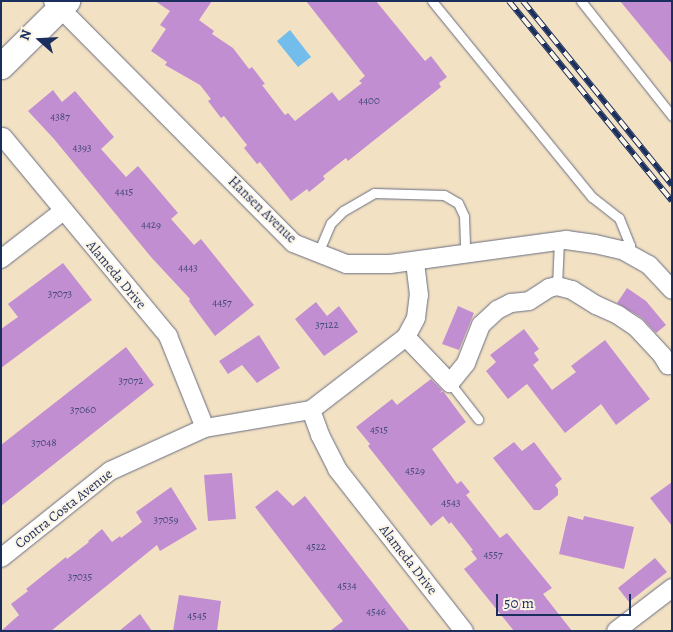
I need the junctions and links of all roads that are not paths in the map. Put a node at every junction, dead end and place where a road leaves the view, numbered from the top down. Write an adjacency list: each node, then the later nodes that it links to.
1 (432, 1): 11 (lane)
2 (582, 1): 5 (lane)
3 (61, 4): 4 (main road); 9 (street, Hansen Avenue)
4 (1, 66)
5 (672, 116)
6 (3, 137): 7 (street, Alameda Drive)
7 (63, 211): 12 (street); 21 (street, Alameda Drive)
8 (559, 241): 10 (street, Hansen Avenue); 11 (street, Hansen Avenue); 14 (lane)
9 (318, 253): 10 (lane); 13 (street, Hansen Avenue)
10 (465, 254): 13 (street, Hansen Avenue)
11 (629, 254): 15 (street, Hansen Avenue)
12 (1, 259)
13 (415, 261): 16 (street, Contra Costa Avenue)
14 (557, 286): 17 (street); 18 (street)
15 (672, 290)
16 (406, 338): 18 (street); 19 (street, Contra Costa Avenue)
17 (668, 365)
18 (450, 383): 20 (lane)
19 (311, 410): 21 (street, Contra Costa Avenue); 24 (street, Alameda Drive)
20 (478, 419)
21 (205, 428): 22 (street, Contra Costa Avenue)
22 (1, 558)
23 (672, 588): 25 (street)
24 (464, 631)
25 (616, 631)

